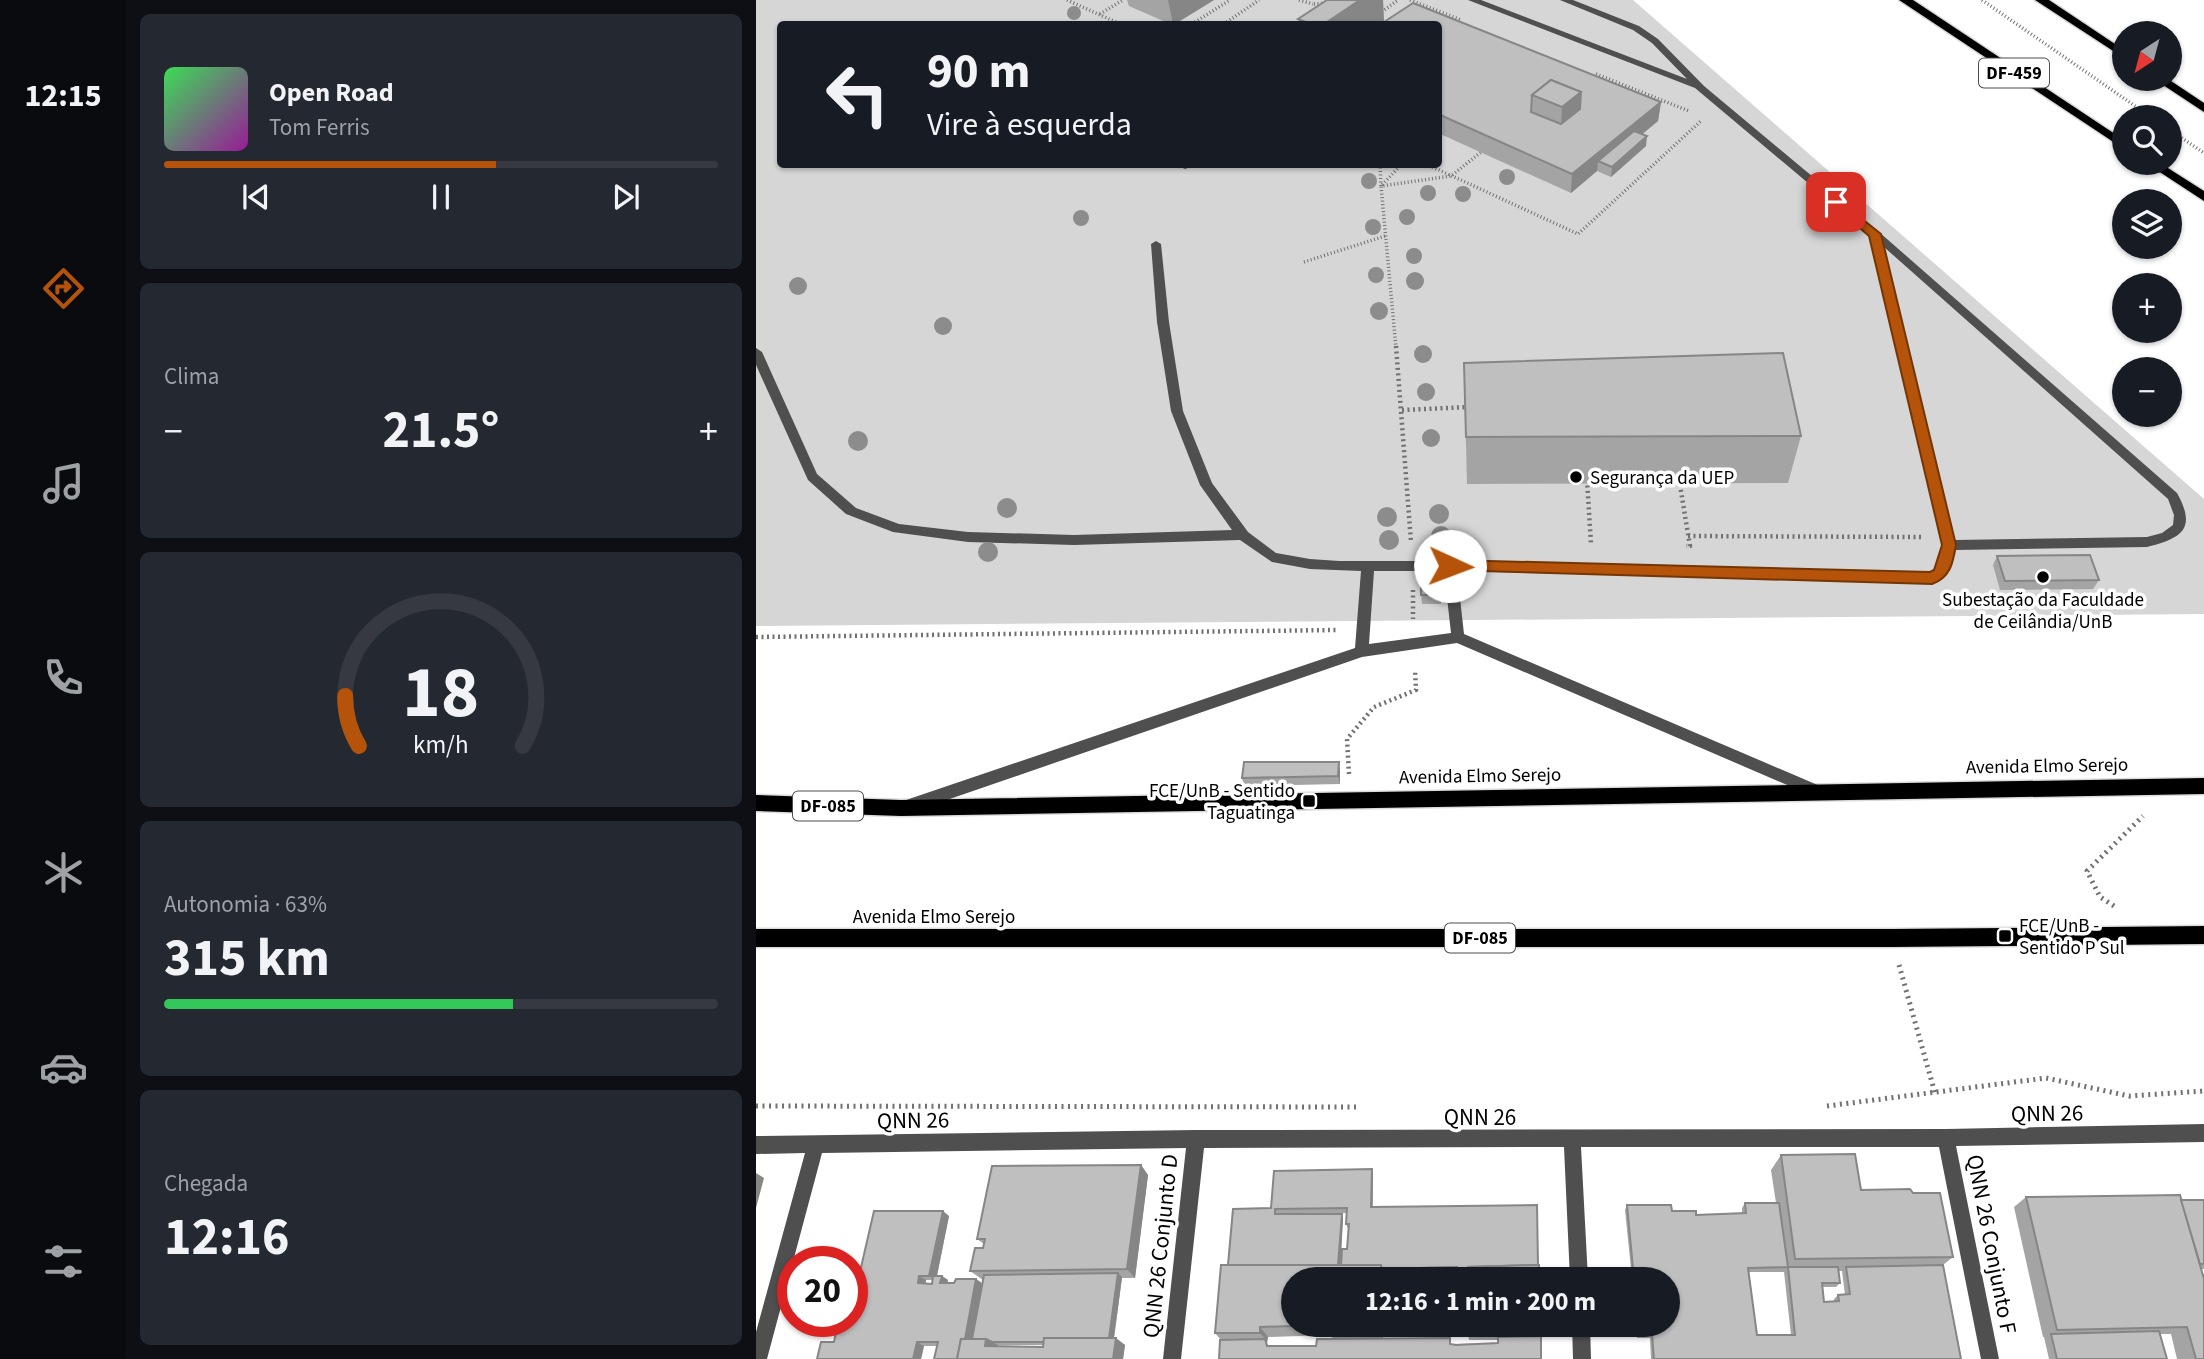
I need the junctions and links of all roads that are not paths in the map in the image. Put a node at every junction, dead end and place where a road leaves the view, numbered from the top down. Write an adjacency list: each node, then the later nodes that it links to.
1 (1474, 0): 6 (street)
2 (1564, 0): 6 (street)
3 (1905, 0): 9 (main road, DF-459)
4 (2041, 0): 5 (main road)
5 (2112, 47)
6 (1702, 88): 12 (street)
7 (2178, 91): 8 (main road)
8 (2204, 108)
9 (2112, 137)
10 (2170, 175): 11 (main road)
11 (2204, 197)
12 (1875, 234): 16 (street); 16 (street)
13 (1156, 244): 15 (street)
14 (756, 352): 15 (street)
15 (1243, 535): 17 (street)
16 (1949, 545): 18 (street)
17 (1368, 566): 18 (street); 20 (street)
18 (1450, 566): 19 (street)
19 (1458, 636): 20 (street); 22 (street)
20 (1362, 651): 24 (street)
21 (2204, 786): 22 (main road, Avenida Elmo Serejo / DF-085)
22 (1815, 791): 24 (main road, Avenida Elmo Serejo / DF-085)
23 (756, 803): 24 (main road, Avenida Elmo Serejo / DF-085)
24 (901, 808)
25 (2204, 935): 26 (main road, Avenida Elmo Serejo / DF-085)
26 (756, 938)
27 (2204, 1133): 28 (street, QNN 26)
28 (1946, 1138): 30 (street, QNN 26); 38 (street, QNN 26 Conjunto F)
29 (1196, 1139): 30 (street, QNN 26); 31 (street, QNN 26); 36 (street, QNN 26 Conjunto D)
30 (1572, 1140): 33 (street)
31 (816, 1144): 32 (street, QNN 26); 35 (street)
32 (756, 1145)
33 (1578, 1267)
34 (1581, 1337): 37 (street)
35 (758, 1359)
36 (1172, 1359)
37 (1582, 1359)
38 (1990, 1359)

